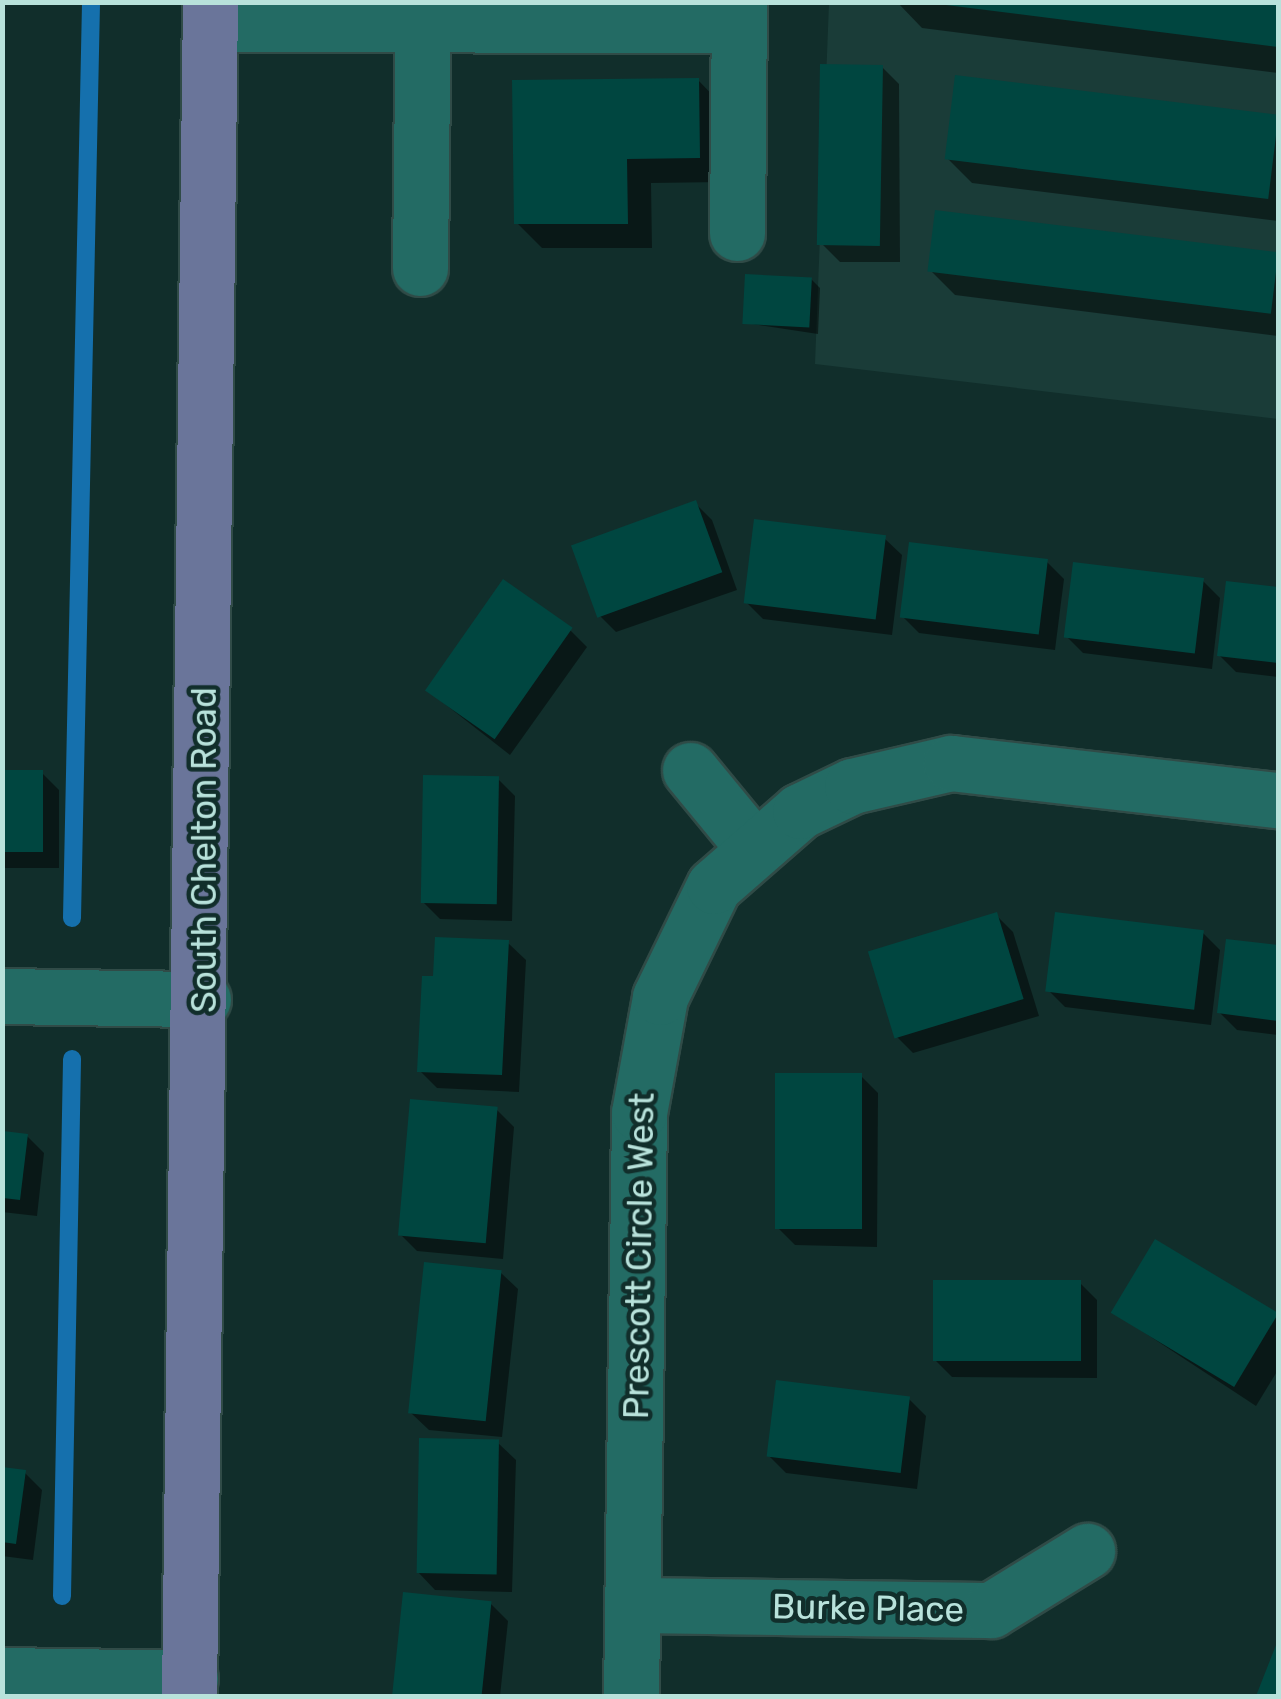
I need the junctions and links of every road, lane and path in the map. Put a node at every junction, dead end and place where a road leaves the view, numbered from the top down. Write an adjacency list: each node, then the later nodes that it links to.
1 (423, 11): 2 (street); 3 (street); 5 (street)
2 (210, 14): 10 (main road, South Chelton Road)
3 (739, 14): 4 (street)
4 (737, 233)
5 (420, 268)
6 (690, 770): 8 (street)
7 (1278, 800): 8 (street, Prescott Circle West)
8 (754, 848): 12 (street, Prescott Circle West)
9 (2, 996): 10 (street)
10 (203, 999): 14 (main road, South Chelton Road)
11 (1087, 1551): 12 (street, Burke Place)
12 (632, 1606): 15 (street, Prescott Circle West)
13 (2, 1675): 14 (street)
14 (189, 1687)
15 (631, 1696)

